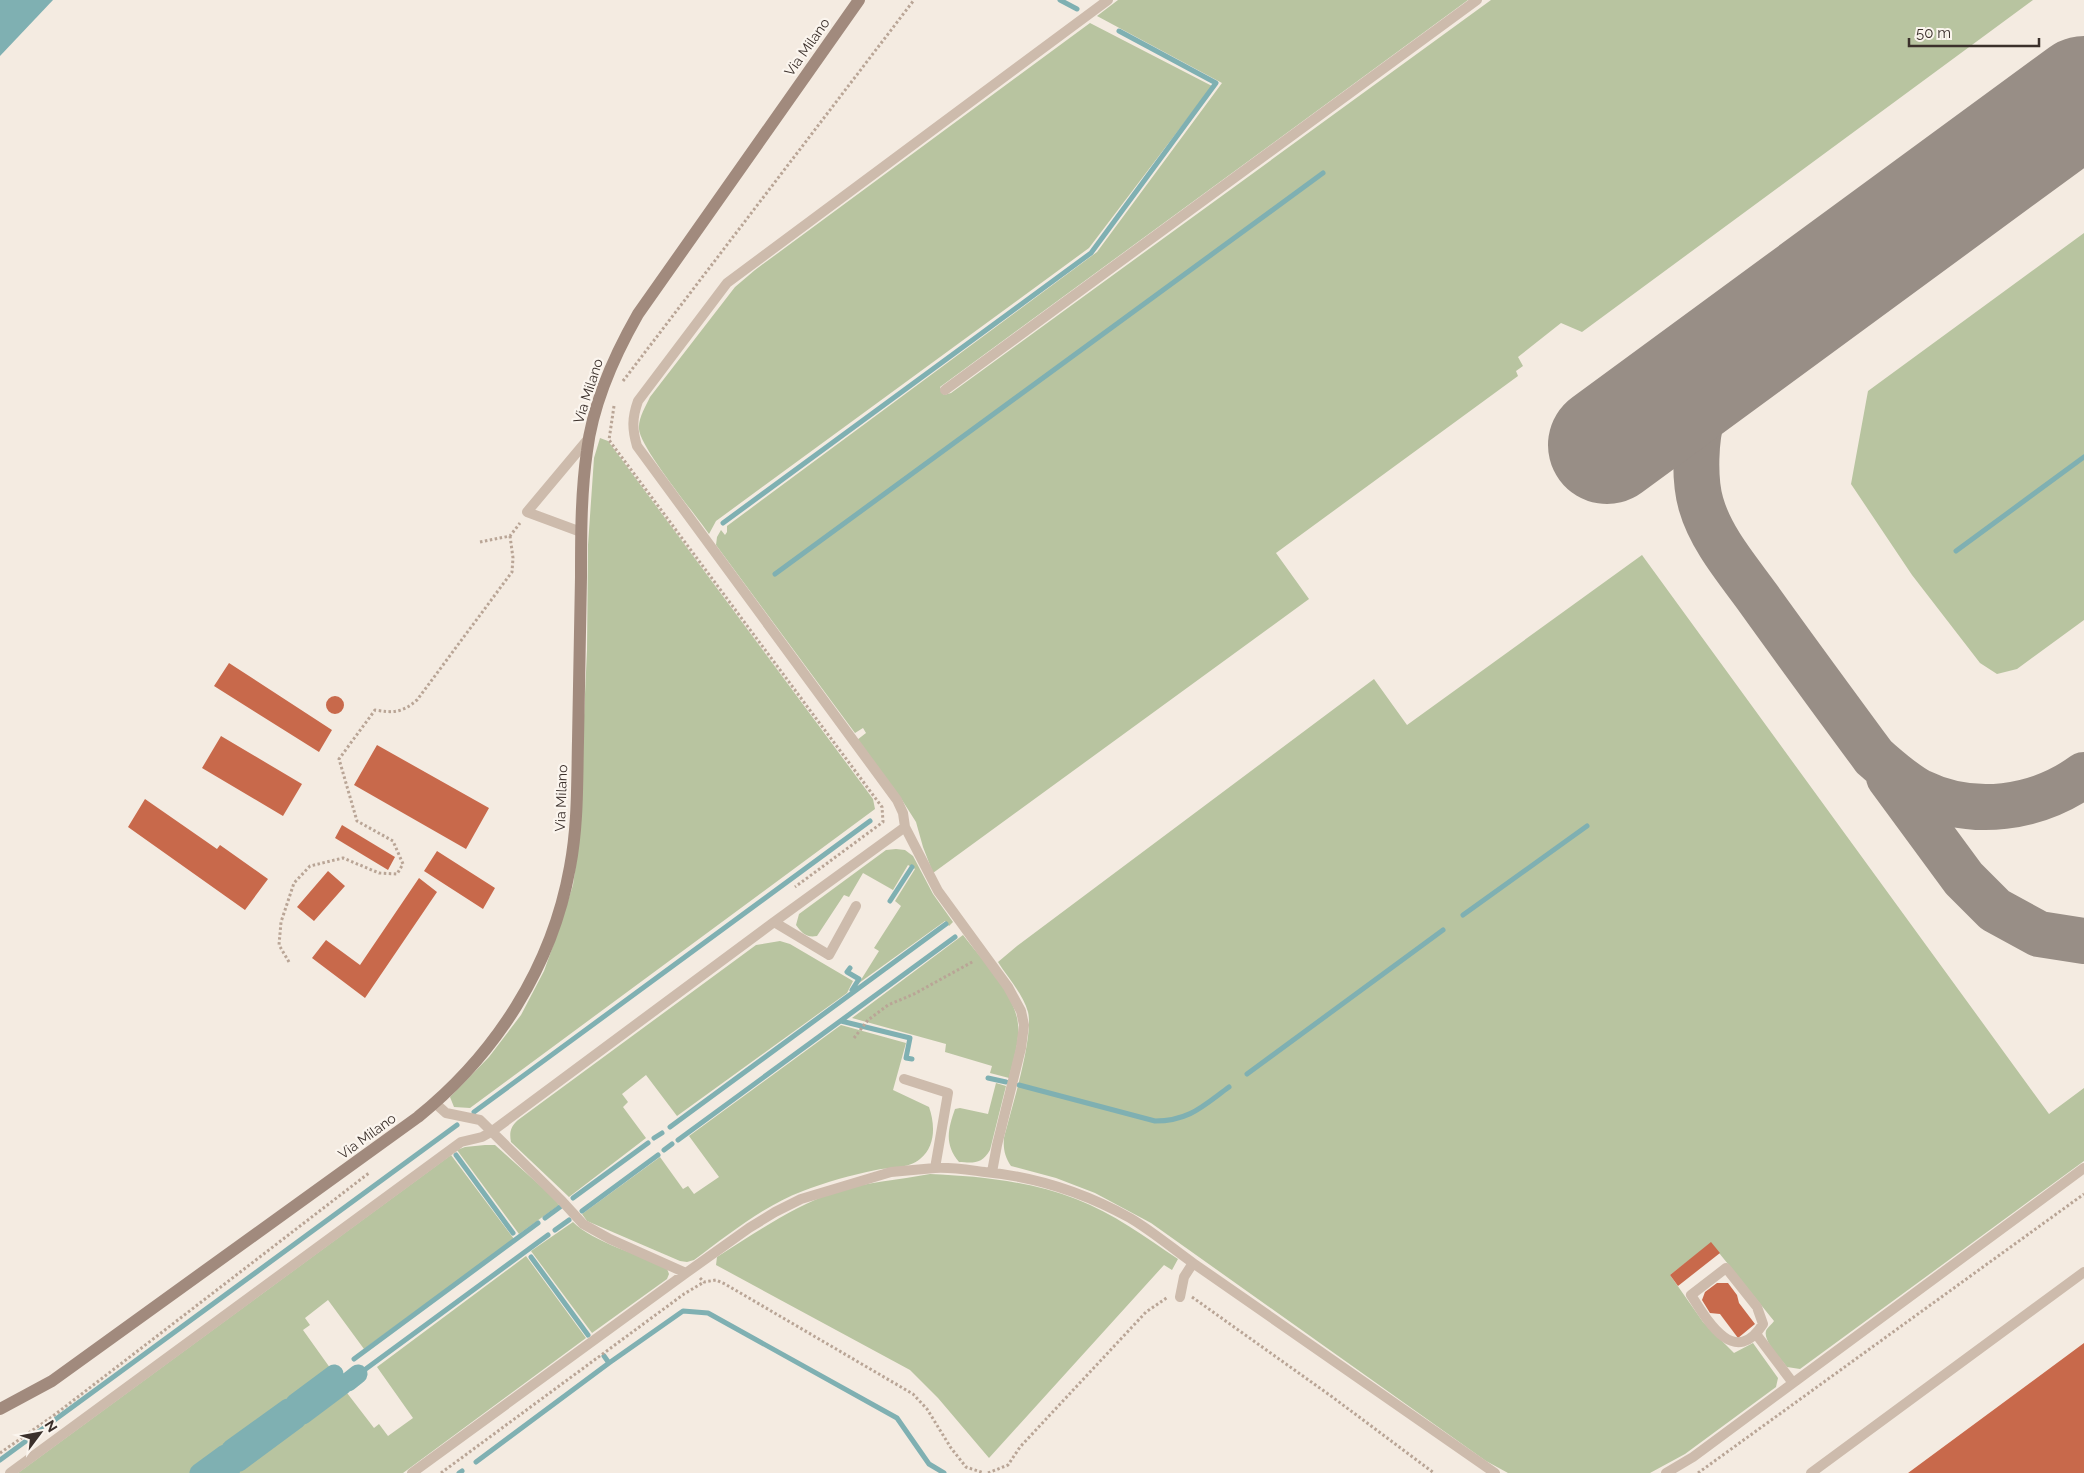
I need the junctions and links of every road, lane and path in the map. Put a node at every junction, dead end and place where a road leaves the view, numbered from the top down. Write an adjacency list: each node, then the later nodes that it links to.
1 (859, 0): 5 (street, Via Milano)
2 (1108, 0): 10 (lane)
3 (1477, 0): 4 (lane)
4 (945, 390)
5 (589, 438): 6 (lane); 7 (street, Via Milano)
6 (527, 512): 7 (lane); 8 (path)
7 (582, 532): 17 (street, Via Milano)
8 (510, 536): 9 (path); 14 (path)
9 (480, 542)
10 (905, 827): 12 (lane); 13 (lane)
11 (856, 906): 12 (lane)
12 (774, 922): 18 (lane)
13 (984, 955): 15 (path); 22 (lane)
14 (290, 962)
15 (854, 1038)
16 (904, 1079): 20 (lane)
17 (434, 1103): 18 (lane); 31 (street, Via Milano)
18 (491, 1132): 25 (lane); 33 (lane)
19 (375, 1168): 32 (path)
20 (936, 1168): 22 (lane); 25 (lane)
21 (2084, 1168): 30 (lane)
22 (992, 1172): 24 (lane)
23 (2084, 1194): 40 (path)
24 (1193, 1262): 28 (lane); 38 (lane)
25 (686, 1272): 27 (path); 34 (lane)
26 (2084, 1272): 41 (lane)
27 (704, 1282): 35 (path); 36 (path)
28 (1180, 1296): 36 (path); 37 (path)
29 (1756, 1334): 29 (lane); 30 (lane)
30 (1793, 1383): 39 (lane)
31 (0, 1409)
32 (0, 1454)
33 (10, 1473)
34 (412, 1473)
35 (440, 1473)
36 (986, 1473)
37 (1434, 1473)
38 (1495, 1473)
39 (1666, 1473)
40 (1698, 1473)
41 (1811, 1473)

